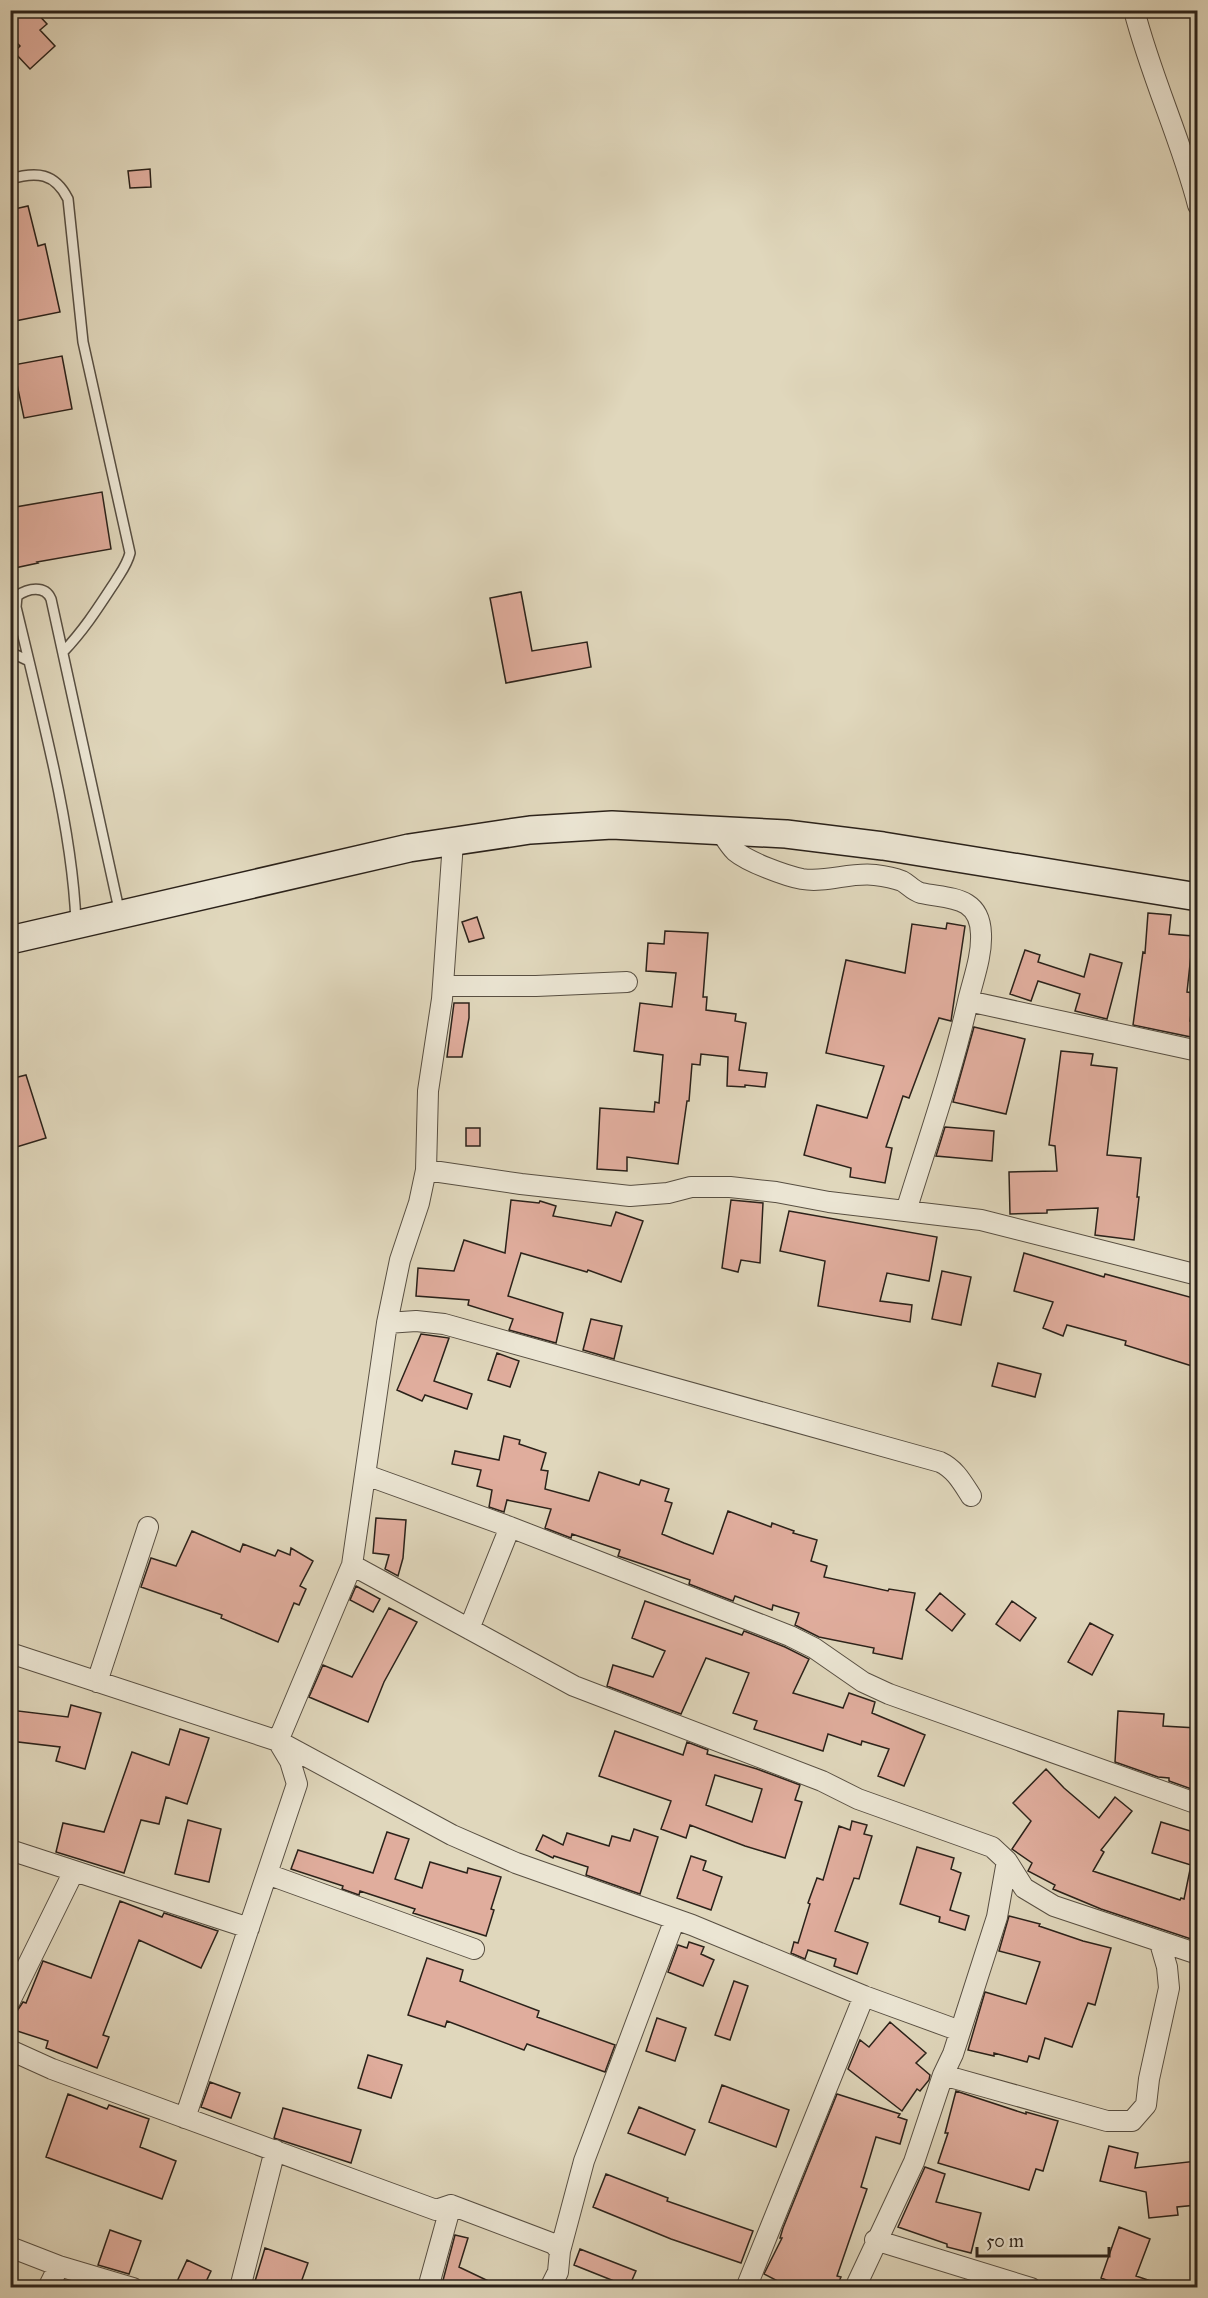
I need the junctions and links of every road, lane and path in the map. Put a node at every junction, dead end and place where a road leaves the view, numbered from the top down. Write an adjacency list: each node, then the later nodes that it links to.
1 (1134, 10): 3 (street)
2 (10, 179): 5 (lane)
3 (1197, 205)
4 (10, 652): 6 (lane)
5 (63, 652): 6 (lane); 10 (lane)
6 (29, 661): 11 (lane)
7 (719, 829): 8 (main road); 9 (main road); 15 (street)
8 (453, 842): 10 (main road); 14 (street)
9 (1197, 897)
10 (120, 916): 11 (main road)
11 (76, 926): 12 (main road)
12 (10, 940)
13 (627, 982): 14 (street)
14 (442, 986): 17 (street)
15 (968, 1001): 16 (street); 18 (street)
16 (1197, 1052)
17 (426, 1170): 18 (street); 20 (street)
18 (906, 1211): 19 (street)
19 (1197, 1275)
20 (387, 1323): 21 (street); 22 (street)
21 (366, 1475): 24 (street); 25 (street)
22 (971, 1496)
23 (148, 1527): 28 (street)
24 (510, 1527): 26 (street); 30 (street)
25 (352, 1565): 26 (street); 29 (street)
26 (470, 1629): 32 (street)
27 (10, 1653): 28 (street)
28 (97, 1682): 29 (street)
29 (278, 1741): 34 (street); 35 (street)
30 (1197, 1804)
31 (10, 1850): 33 (street)
32 (1007, 1861): 37 (street); 42 (street)
33 (74, 1871): 36 (street); 41 (street)
34 (267, 1874): 36 (street); 38 (street)
35 (675, 1919): 40 (street); 50 (street)
36 (249, 1928): 45 (street)
37 (1160, 1943): 39 (street); 44 (street)
38 (474, 1949)
39 (1197, 1954)
40 (864, 1996): 42 (street); 57 (street)
41 (10, 2001)
42 (960, 2031): 44 (street)
43 (10, 2050): 45 (street)
44 (943, 2075): 48 (street)
45 (185, 2118): 46 (street)
46 (275, 2150): 47 (street); 54 (street)
47 (451, 2205): 50 (street); 55 (street)
48 (876, 2240): 58 (street); 59 (street)
49 (10, 2247): 51 (street)
50 (560, 2251): 56 (street)
51 (59, 2266): 52 (street); 53 (street)
52 (48, 2288)
53 (133, 2288)
54 (240, 2288)
55 (428, 2288)
56 (550, 2288)
57 (746, 2288)
58 (855, 2288)
59 (1031, 2288)

